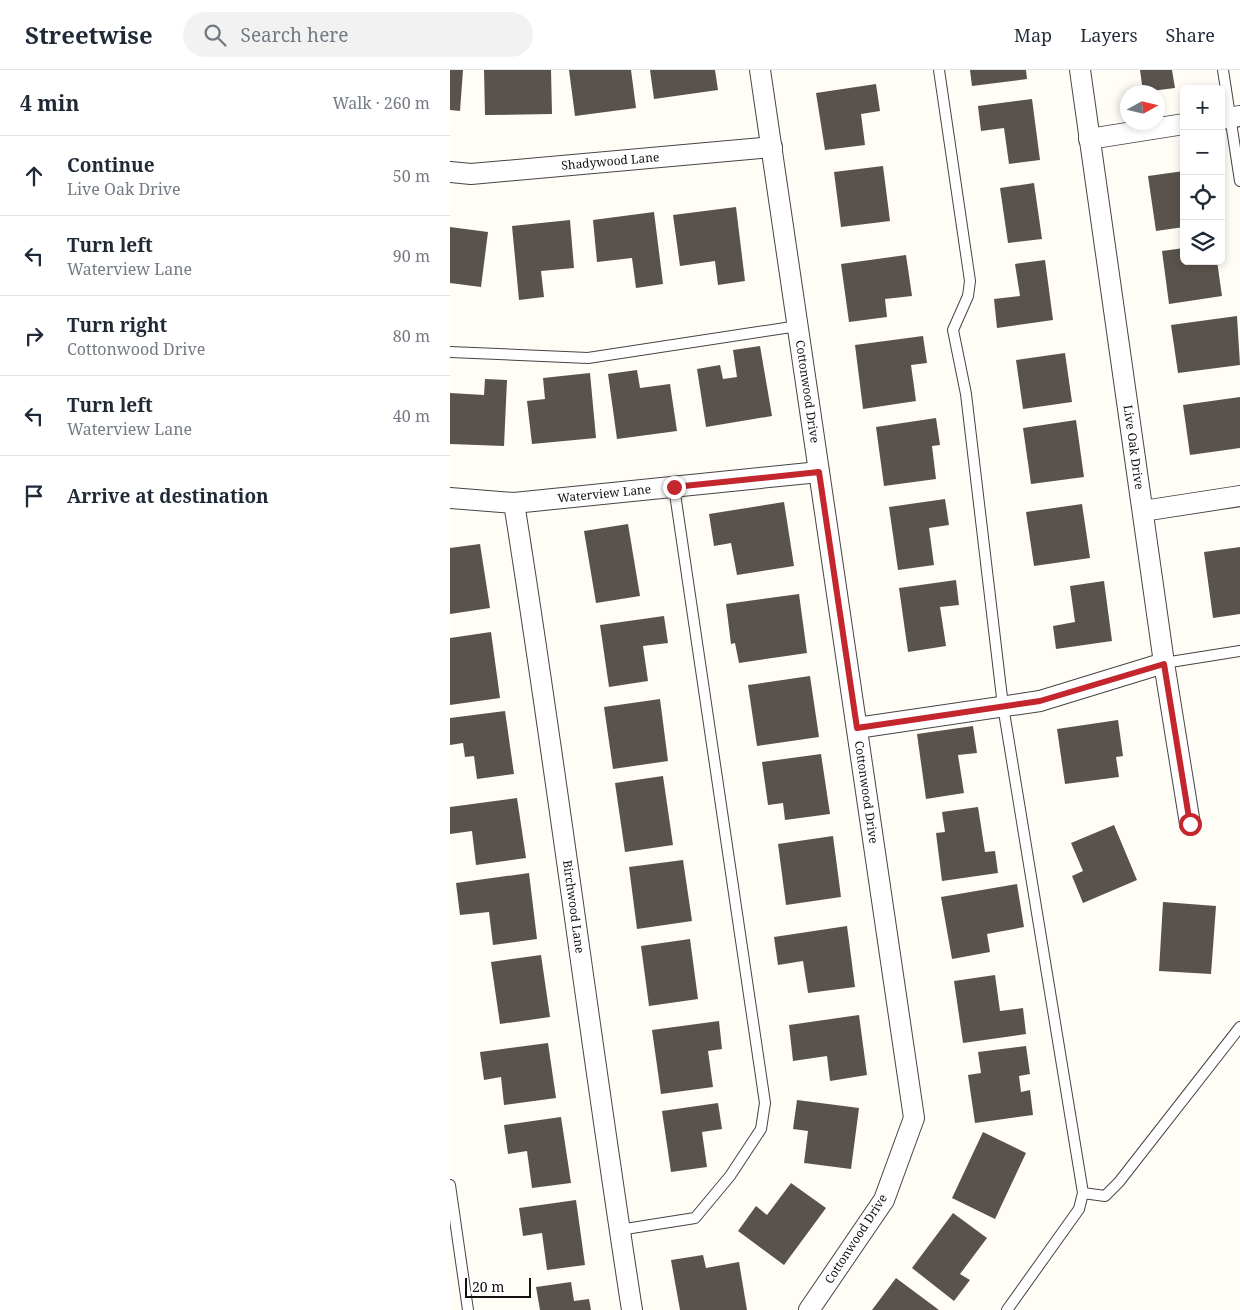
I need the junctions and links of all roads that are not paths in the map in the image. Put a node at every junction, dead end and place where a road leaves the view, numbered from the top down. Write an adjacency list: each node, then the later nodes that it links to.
1 (760, 70): 8 (street, Cottonwood Drive)
2 (939, 70): 21 (lane)
3 (1080, 70): 7 (street, Live Oak Drive)
4 (1223, 70): 5 (lane)
5 (1230, 117): 10 (lane)
6 (1180, 125): 7 (street)
7 (1089, 140): 18 (street, Live Oak Drive)
8 (772, 147): 9 (street, Shadywood Lane); 11 (street, Cottonwood Drive)
9 (450, 172)
10 (1240, 181)
11 (798, 326): 12 (lane); 13 (street, Cottonwood Drive)
12 (450, 352)
13 (819, 472): 14 (street, Waterview Lane); 22 (street, Cottonwood Drive)
14 (674, 487): 17 (street, Waterview Lane); 27 (lane)
15 (1240, 496): 18 (street)
16 (450, 498): 17 (street, Waterview Lane)
17 (514, 503): 27 (street, Birchwood Lane)
18 (1143, 511): 20 (street, Live Oak Drive)
19 (1240, 651): 20 (lane)
20 (1164, 664): 21 (street); 23 (street, Live Oak Drive)
21 (1003, 706): 22 (street); 26 (lane)
22 (857, 728): 30 (street, Cottonwood Drive)
23 (1190, 824)
24 (1240, 1027): 26 (lane)
25 (450, 1185): 28 (lane)
26 (1083, 1193): 31 (lane)
27 (619, 1230): 29 (street, Birchwood Lane)
28 (468, 1310)
29 (632, 1310)
30 (809, 1310)
31 (1007, 1310)

